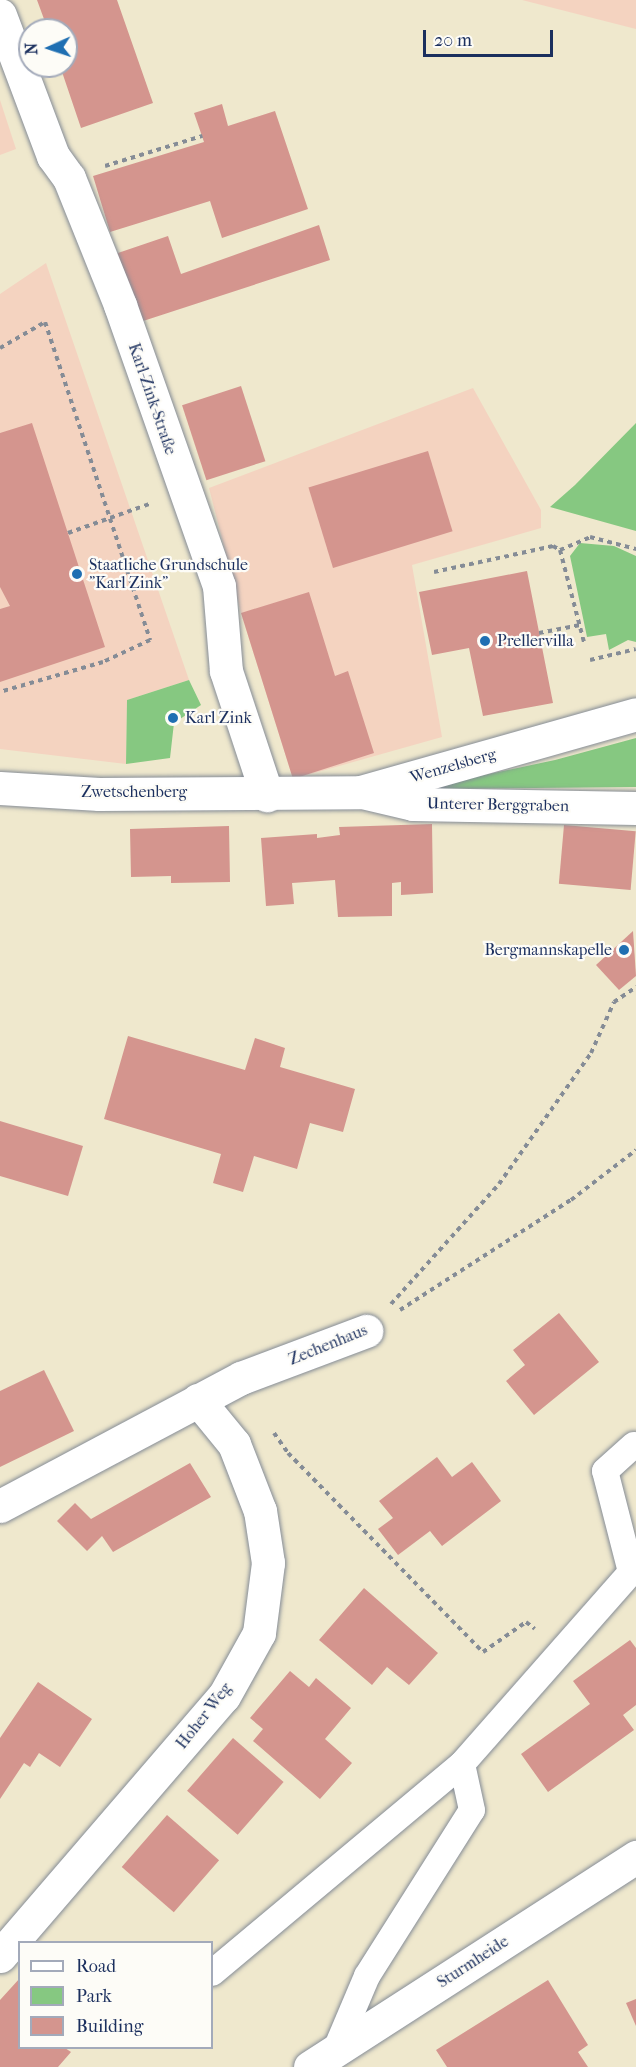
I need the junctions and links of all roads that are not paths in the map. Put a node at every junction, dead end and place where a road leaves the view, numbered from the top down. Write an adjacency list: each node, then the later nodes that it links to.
1 (0, 15): 5 (street, Karl-Zink-Straße)
2 (636, 714): 4 (street, Wenzelsberg)
3 (0, 788): 5 (street, Zwetschenberg)
4 (361, 792): 5 (street, Wenzelsberg); 6 (street, Unterer Berggraben)
5 (267, 795)
6 (636, 808)
7 (366, 1331): 8 (street, Zechenhaus)
8 (198, 1401): 10 (street, Zechenhaus); 14 (street, Hoher Weg)
9 (634, 1445): 11 (lane)
10 (0, 1506)
11 (633, 1573): 12 (lane)
12 (462, 1764): 15 (lane); 16 (lane)
13 (636, 1857): 16 (street, Sturmheide)
14 (0, 1956)
15 (213, 1972)
16 (323, 2058)

